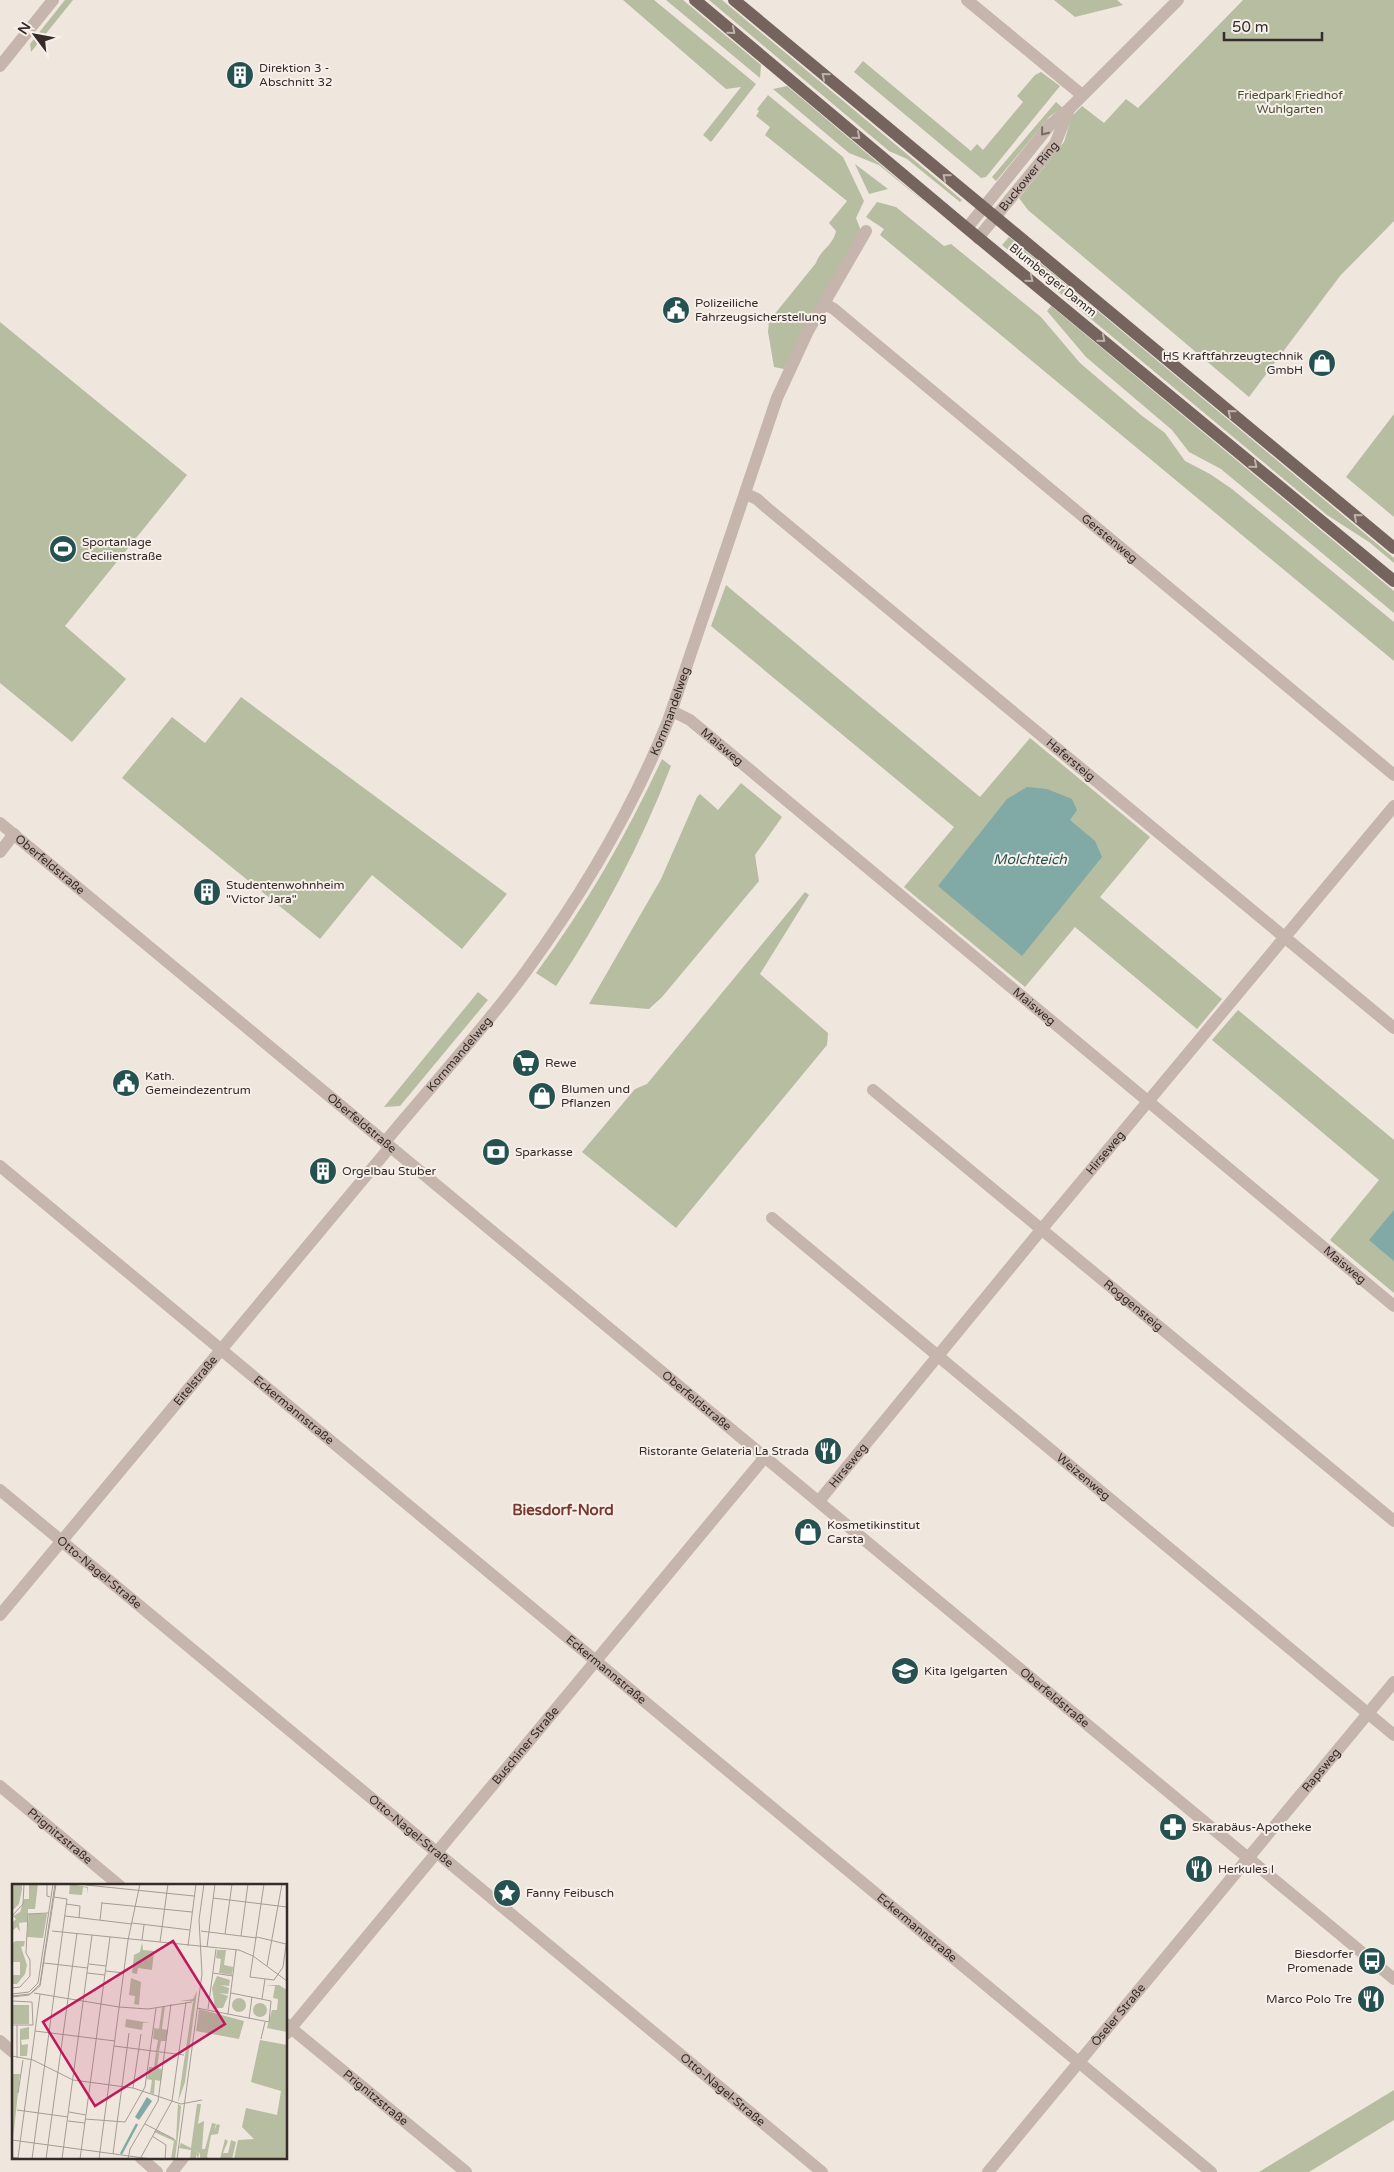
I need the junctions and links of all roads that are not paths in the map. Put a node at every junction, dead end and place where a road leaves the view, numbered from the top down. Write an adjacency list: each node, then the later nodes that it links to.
1 (53, 0): 6 (street)
2 (695, 0): 11 (main road, Blumberger Damm, one-way to 11)
3 (734, 0): 9 (main road, Blumberger Damm, one-way to 3)
4 (967, 0): 7 (street)
5 (1178, 0): 7 (street, Buckower Ring)
6 (0, 66)
7 (1082, 95): 8 (street, Buckower Ring)
8 (1069, 109): 9 (street, Buckower Ring, one-way to 9); 10 (street, Buckower Ring)
9 (983, 208): 10 (main road, Blumberger Damm); 11 (street, Buckower Ring)
10 (995, 218): 13 (street, Buckower Ring); 16 (main road, Blumberger Damm, one-way to 10)
11 (967, 228): 13 (main road, Blumberger Damm)
12 (866, 231): 14 (street, Kornmandelweg)
13 (978, 238): 17 (main road, Blumberger Damm, one-way to 17)
14 (824, 303): 15 (street, Kornmandelweg); 19 (street, Gerstenweg)
15 (746, 494): 18 (street, Kornmandelweg); 24 (street, Hafersteig)
16 (1394, 548)
17 (1394, 581)
18 (672, 711): 27 (street, Maisweg); 28 (street, Kornmandelweg)
19 (1394, 775)
20 (1394, 806): 24 (street, Hirseweg)
21 (0, 823): 22 (street, Oberfeldstraße)
22 (14, 834): 23 (street); 28 (street, Oberfeldstraße)
23 (0, 852)
24 (1286, 938): 25 (street, Hafersteig); 27 (street, Hirseweg)
25 (1394, 1028)
26 (873, 1090): 31 (street, Roggensteig)
27 (1149, 1101): 31 (street, Hirseweg); 32 (street, Maisweg)
28 (387, 1144): 33 (street, Eitelstraße); 35 (street, Oberfeldstraße)
29 (0, 1166): 33 (street, Eckermannstraße)
30 (772, 1218): 34 (street, Weizenweg)
31 (1041, 1230): 34 (street, Hirseweg); 38 (street, Roggensteig)
32 (1394, 1306)
33 (222, 1349): 39 (street, Eitelstraße); 41 (street, Eckermannstraße)
34 (938, 1358): 37 (street, Hirseweg); 43 (street, Weizenweg)
35 (765, 1457): 37 (street, Oberfeldstraße); 41 (street, Buschiner Straße)
36 (0, 1490): 39 (street, Otto-Nagel-Straße)
37 (819, 1501): 47 (street, Oberfeldstraße)
38 (1394, 1521)
39 (61, 1541): 40 (street, Eitelstraße); 46 (street, Otto-Nagel-Straße)
40 (0, 1615)
41 (595, 1661): 46 (street, Buschiner Straße); 53 (street, Eckermannstraße)
42 (1394, 1682): 43 (street, Rapsweg)
43 (1368, 1713): 44 (street, Weizenweg); 47 (street, Rapsweg)
44 (1394, 1735)
45 (0, 1786): 48 (street, Prignitzstraße)
46 (437, 1852): 50 (street, Buschiner Straße); 59 (street, Otto-Nagel-Straße)
47 (1249, 1858): 49 (street, Oberfeldstraße); 53 (street, Öseler Straße)
48 (118, 1884)
49 (1394, 1979)
50 (288, 2029): 58 (street, Prignitzstraße)
51 (0, 2041): 52 (street)
52 (12, 2051)
53 (1078, 2062): 60 (street, Öseler Straße); 61 (street, Eckermannstraße)
54 (143, 2160): 56 (street)
55 (182, 2160): 57 (street)
56 (157, 2172)
57 (172, 2172)
58 (466, 2172)
59 (822, 2172)
60 (988, 2172)
61 (1212, 2172)

